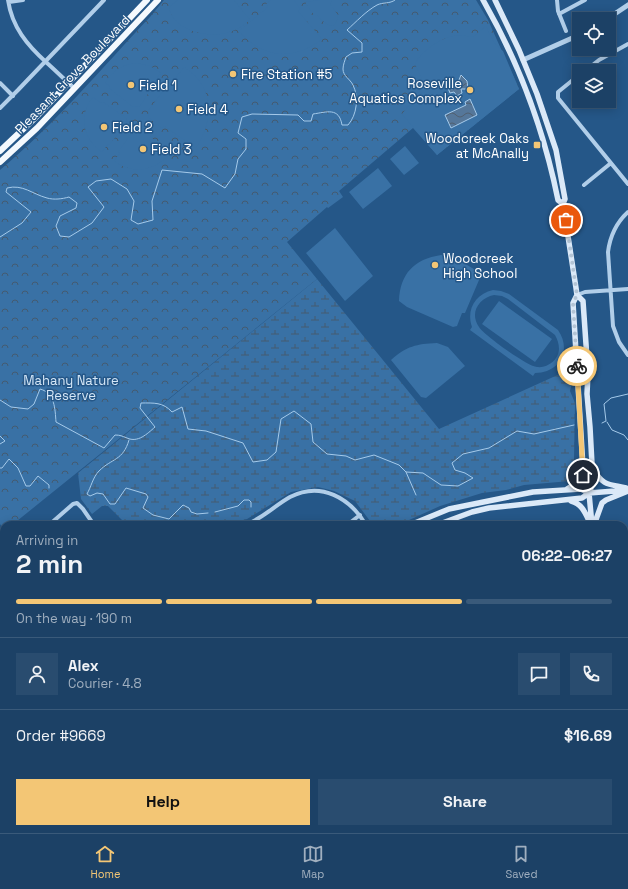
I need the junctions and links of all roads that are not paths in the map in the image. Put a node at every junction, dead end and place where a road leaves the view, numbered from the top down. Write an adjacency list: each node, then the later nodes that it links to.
1 (23, 0): 9 (street)
2 (104, 0): 17 (street)
3 (147, 0): 22 (main road, Pleasant Grove Boulevard)
4 (158, 0): 23 (main road, Pleasant Grove Boulevard)
5 (483, 0): 18 (main road)
6 (495, 0): 16 (main road)
7 (557, 0): 12 (street)
8 (585, 0): 12 (street)
9 (9, 1): 17 (street)
10 (628, 5): 11 (street)
11 (616, 13)
12 (559, 14): 13 (street)
13 (566, 31)
14 (572, 38): 16 (street)
15 (628, 44): 19 (street)
16 (524, 60): 18 (main road); 31 (main road)
17 (46, 62): 22 (street); 24 (street)
18 (514, 64): 31 (main road)
19 (594, 64)
20 (572, 80): 28 (street)
21 (0, 83): 24 (street)
22 (68, 83): 23 (street); 26 (main road, Pleasant Grove Boulevard)
23 (74, 88): 27 (main road, Pleasant Grove Boulevard)
24 (13, 96): 25 (street)
25 (0, 108)
26 (0, 151)
27 (0, 162)
28 (611, 163): 29 (street); 30 (street)
29 (628, 184)
30 (584, 185)
31 (563, 204): 35 (main road)
32 (628, 212): 34 (street)
33 (628, 289): 34 (street)
34 (611, 290): 35 (street); 36 (street)
35 (577, 295): 38 (main road); 39 (main road)
36 (626, 349): 37 (street)
37 (628, 355)
38 (592, 466): 41 (main road); 42 (main road)
39 (583, 467): 40 (main road); 42 (main road)
40 (564, 490): 42 (main road); 50 (main road)
41 (628, 490): 42 (main road); 54 (main road)
42 (589, 493): 43 (main road); 53 (main road)
43 (567, 500): 51 (main road); 52 (main road)
44 (360, 515): 47 (street); 48 (street); 49 (street)
45 (54, 521): 46 (street)
46 (92, 521)
47 (252, 521)
48 (352, 521)
49 (364, 521)
50 (420, 521)
51 (447, 521)
52 (590, 521)
53 (592, 521)
54 (594, 521)

